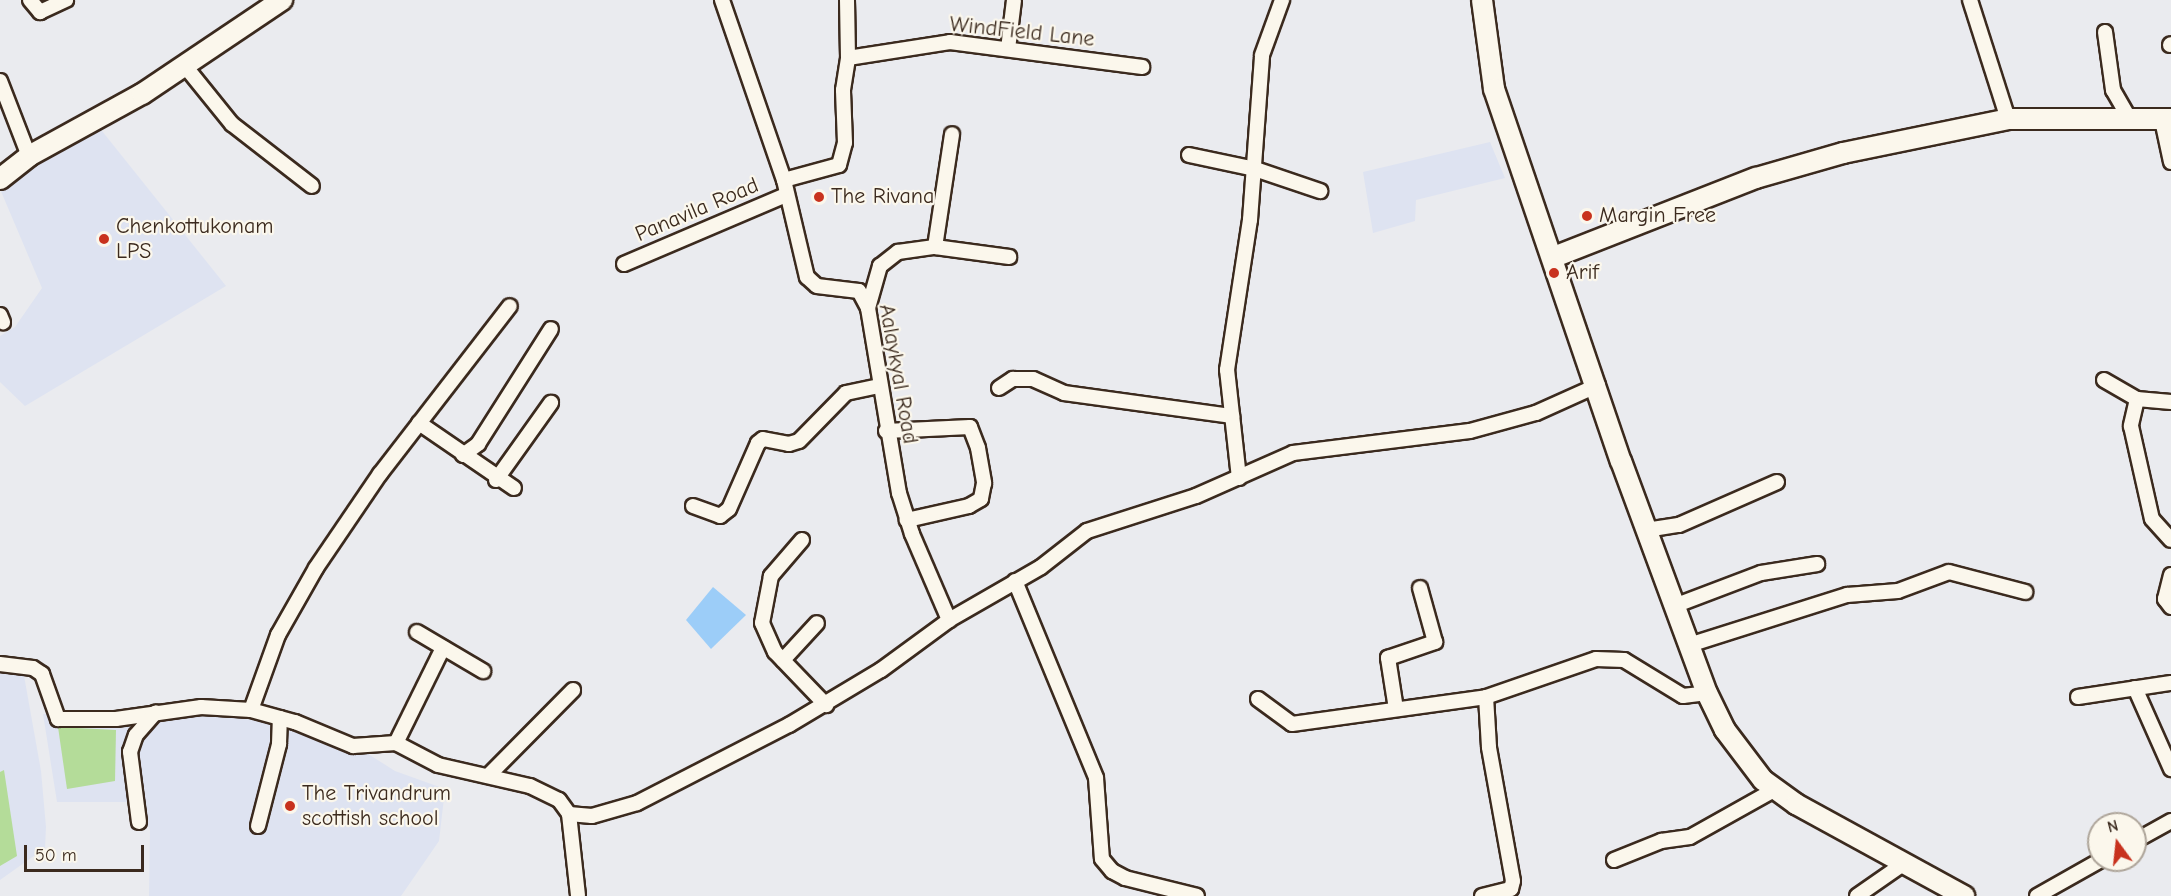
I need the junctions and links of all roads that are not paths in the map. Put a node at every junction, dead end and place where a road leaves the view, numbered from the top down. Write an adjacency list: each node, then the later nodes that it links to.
1 (30, 0): 2 (street)
2 (66, 0)
3 (722, 0): 25 (street, Aalaykyal Road)
4 (847, 0): 12 (street)
5 (1014, 0): 11 (street)
6 (1282, 0): 23 (street)
7 (1482, 0): 30 (main road)
8 (1970, 0): 16 (street)
9 (274, 2): 13 (main road)
10 (2105, 32): 17 (street)
11 (1008, 49): 12 (street, WindField Lane); 14 (street, WindField Lane)
12 (848, 58): 25 (street)
13 (185, 66): 21 (main road); 26 (street)
14 (1142, 67)
15 (0, 81): 21 (street)
16 (2008, 119): 17 (main road); 30 (main road)
17 (2130, 120): 18 (main road)
18 (2166, 120): 22 (street)
19 (952, 134): 29 (street)
20 (1189, 154): 23 (street)
21 (29, 156): 24 (main road)
22 (2171, 162)
23 (1255, 169): 27 (street); 45 (street)
24 (0, 179)
25 (783, 180): 28 (street, Aalaykyal Road)
26 (312, 186)
27 (1320, 192)
28 (786, 195): 32 (street, Panavila Road); 34 (street, Aalaykyal Road)
29 (935, 246): 31 (street); 33 (street)
30 (1554, 257): 39 (main road)
31 (1009, 258)
32 (624, 264)
33 (874, 287): 34 (street); 36 (street)
34 (859, 291): 36 (street, Aalaykyal Road)
35 (510, 306): 46 (street)
36 (868, 308): 40 (street, Aalaykyal Road)
37 (551, 328): 48 (street)
38 (2104, 380): 42 (street)
39 (1598, 385): 49 (street); 55 (main road)
40 (880, 386): 47 (street, Aalaykyal Road); 53 (street)
41 (999, 388): 45 (street)
42 (2137, 399): 43 (street); 57 (street)
43 (2171, 402)
44 (551, 403): 50 (street)
45 (1232, 416): 49 (street)
46 (418, 423): 48 (street); 82 (street)
47 (886, 431): 54 (street, Aalaykyal Road); 54 (street)
48 (463, 455): 50 (street)
49 (1239, 478): 60 (street)
50 (496, 480): 52 (street)
51 (1777, 483): 55 (street)
52 (514, 488)
53 (693, 506)
54 (907, 520): 65 (street, Aalaykyal Road)
55 (1646, 530): 63 (main road)
56 (802, 540): 70 (street)
57 (2171, 540)
58 (1817, 564): 63 (street)
59 (2171, 575): 64 (street)
60 (1015, 581): 65 (street); 99 (street)
61 (1420, 588): 81 (street)
62 (2025, 592): 68 (street)
63 (1674, 606): 68 (main road)
64 (2171, 607)
65 (949, 620): 80 (street)
66 (817, 623): 70 (street)
67 (417, 632): 69 (street)
68 (1689, 645): 76 (main road)
69 (443, 648): 72 (street); 85 (street)
70 (783, 660): 80 (street)
71 (0, 664): 83 (street)
72 (483, 671)
73 (2171, 682): 74 (street)
74 (2134, 688): 78 (street); 86 (street)
75 (573, 690): 87 (street)
76 (1707, 693): 77 (street); 88 (main road)
77 (1486, 697): 81 (street); 97 (street)
78 (2078, 697)
79 (1258, 699): 81 (street)
80 (826, 705): 89 (street)
81 (1396, 708)
82 (251, 710): 83 (street); 84 (street)
83 (156, 712): 91 (street)
84 (280, 718): 85 (street); 92 (street)
85 (396, 743): 87 (street)
86 (2171, 770)
87 (489, 776): 89 (street)
88 (1776, 789): 94 (street); 95 (main road)
89 (569, 814): 98 (street)
90 (2171, 821): 93 (street)
91 (139, 822)
92 (258, 826)
93 (2147, 834)
94 (1614, 860)
95 (1906, 862): 101 (street); 102 (main road)
96 (2087, 868): 103 (street)
97 (1505, 894): 100 (street)
98 (578, 896)
99 (1197, 896)
100 (1482, 896)
101 (1857, 896)
102 (1964, 896)
103 (2037, 896)

